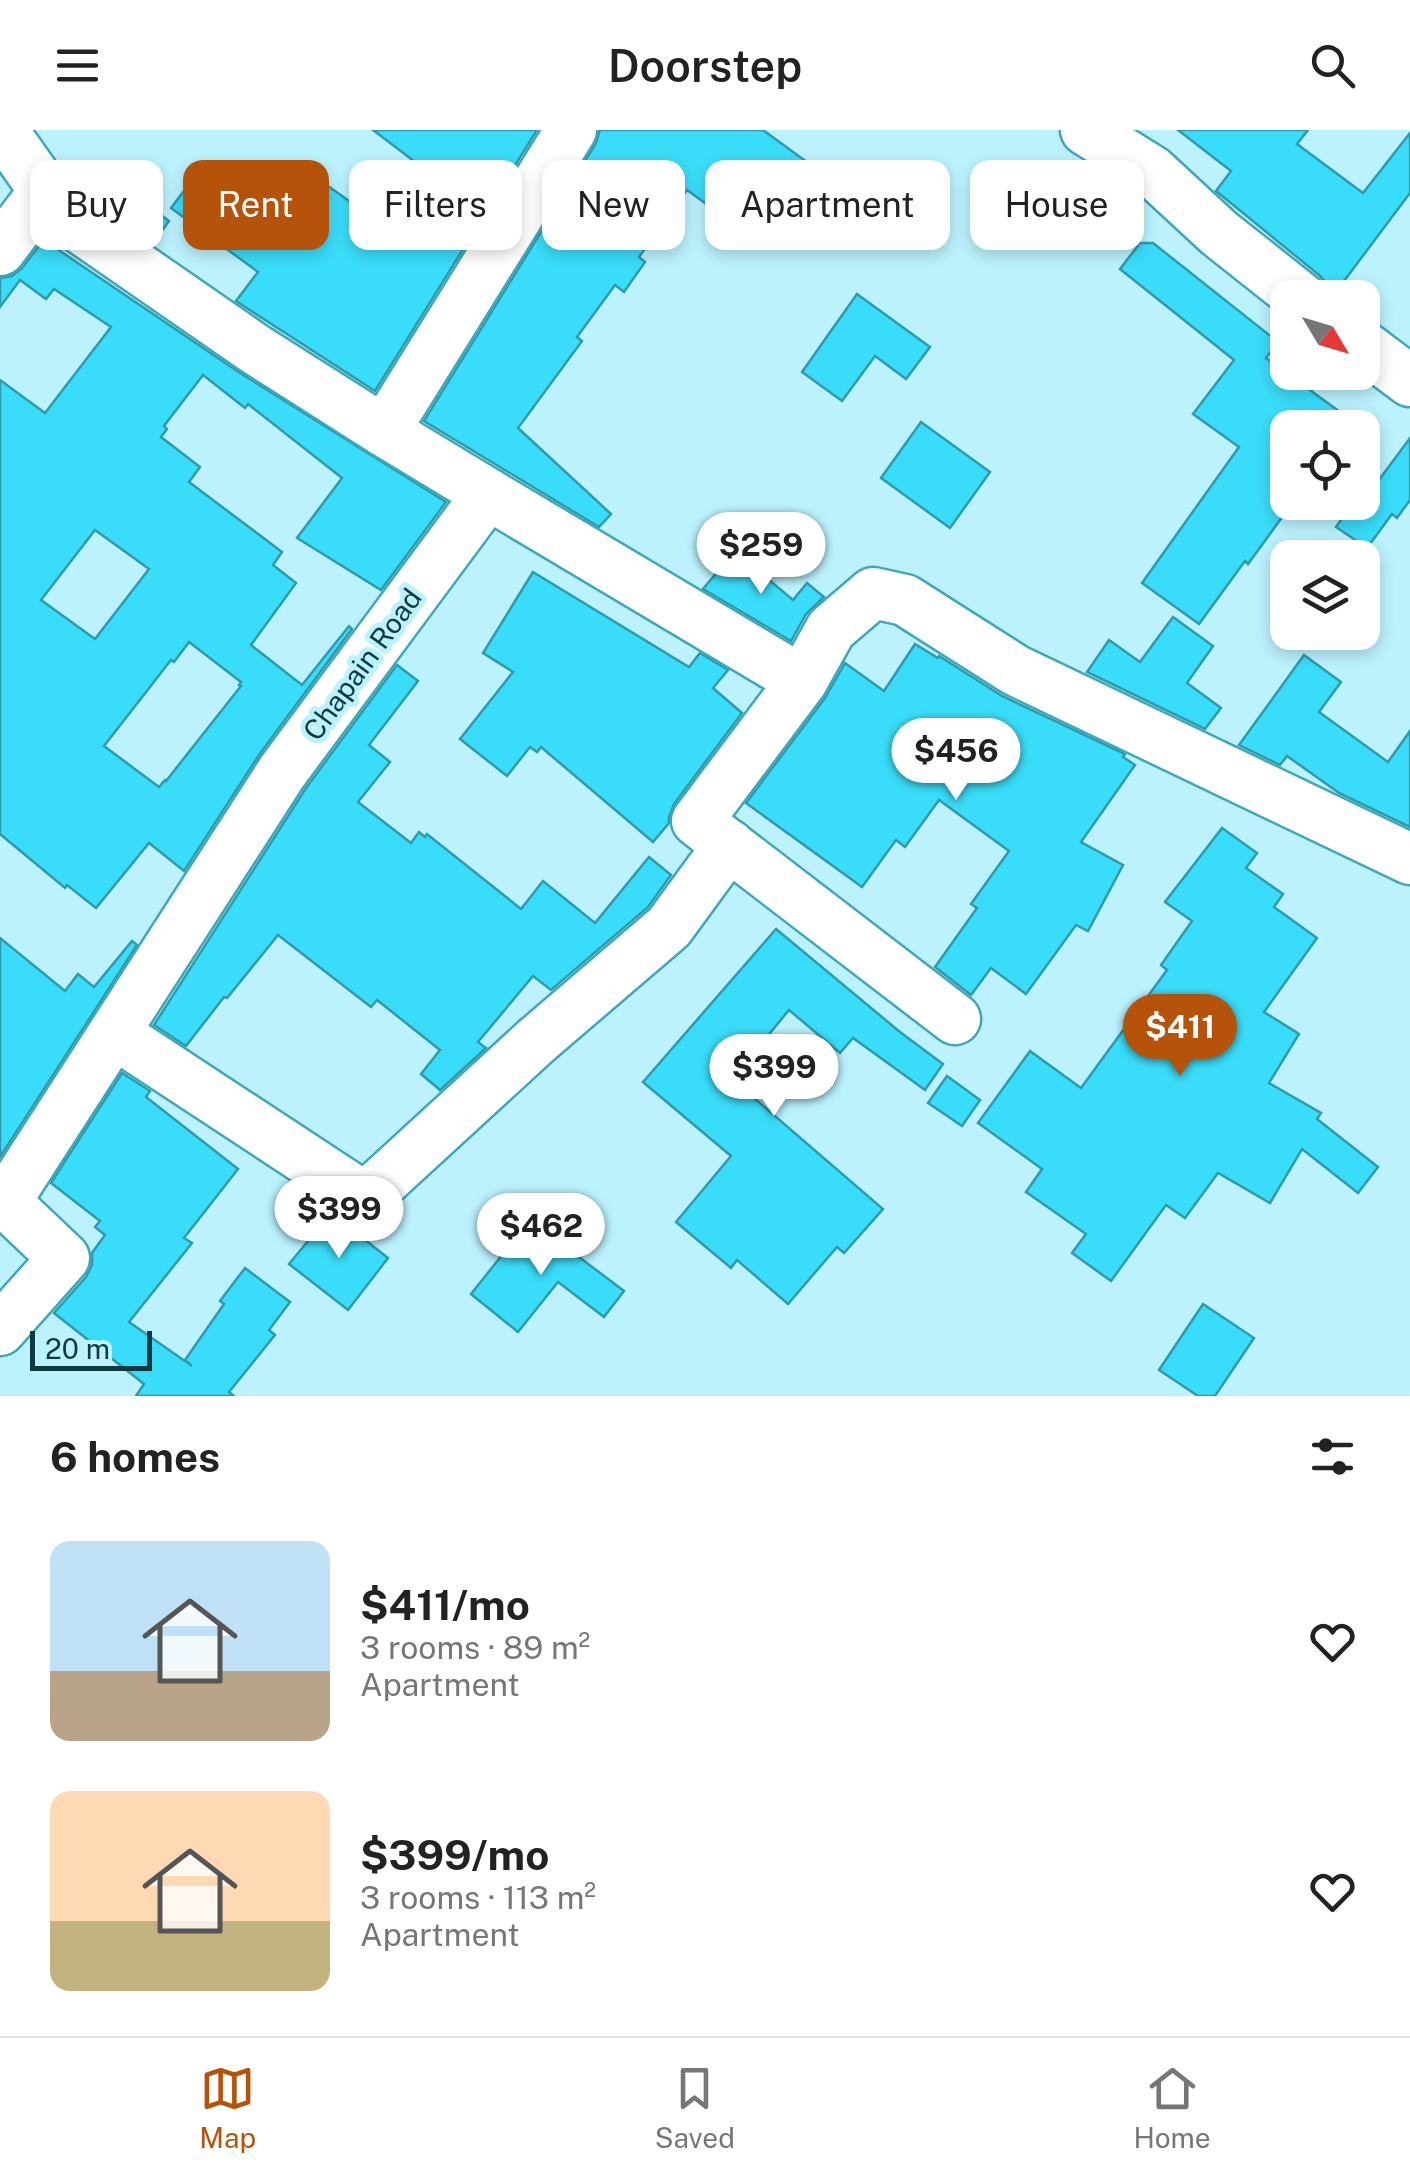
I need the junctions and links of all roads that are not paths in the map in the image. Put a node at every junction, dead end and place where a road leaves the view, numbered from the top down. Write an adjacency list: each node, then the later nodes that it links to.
1 (2, 130): 4 (street)
2 (571, 130): 11 (street)
3 (1086, 130): 8 (street)
4 (30, 169)
5 (30, 212): 6 (street)
6 (0, 250)
7 (112, 250): 11 (street)
8 (1278, 280)
9 (1380, 356): 10 (street)
10 (1407, 373)
11 (384, 432): 12 (street)
12 (488, 494): 13 (street); 17 (street, Chapain Road)
13 (802, 681): 14 (street); 15 (street)
14 (729, 844): 16 (street); 17 (street)
15 (1410, 859)
16 (955, 1019)
17 (114, 1033): 18 (street, Chapain Road)
18 (0, 1330)

